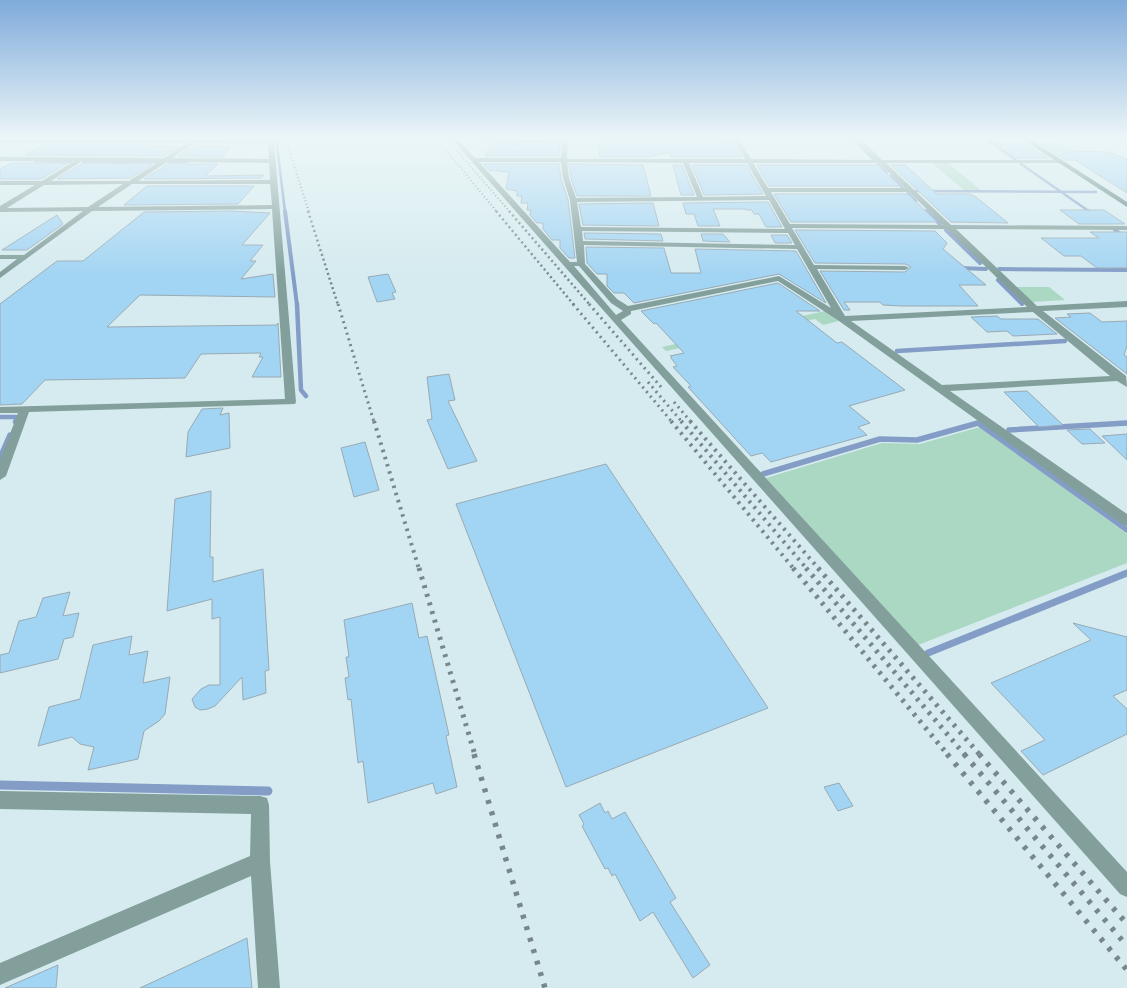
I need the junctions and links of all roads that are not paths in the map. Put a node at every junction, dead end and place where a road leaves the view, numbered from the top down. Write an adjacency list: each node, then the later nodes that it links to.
1 (42, 183): 18 (street)
2 (131, 183): 17 (street)
3 (274, 183): 16 (street)
4 (494, 183): 27 (street)
5 (568, 183): 14 (street)
6 (694, 183): 13 (street)
7 (762, 183): 10 (street)
8 (904, 183): 11 (street)
9 (1092, 183): 15 (street)
10 (766, 190): 11 (street); 12 (street)
11 (911, 190): 19 (street)
12 (771, 198): 13 (street); 21 (street)
13 (701, 199): 14 (street)
14 (573, 200): 22 (street)
15 (1127, 206)
16 (276, 207): 17 (street); 38 (street)
17 (90, 209): 18 (street); 26 (street)
18 (0, 210)
19 (949, 227): 20 (street); 21 (street); 33 (street)
20 (1127, 228)
21 (789, 229): 22 (street); 24 (street)
22 (578, 230): 23 (street)
23 (580, 243): 24 (street); 28 (street)
24 (800, 247): 29 (street)
25 (0, 257): 26 (street)
26 (26, 257): 31 (street)
27 (568, 264): 28 (street); 34 (street)
28 (581, 264): 34 (street)
29 (812, 267): 30 (street); 35 (street)
30 (905, 268)
31 (0, 276)
32 (1127, 304): 33 (street)
33 (1035, 309): 35 (street); 36 (street)
34 (621, 314): 35 (street); 44 (street)
35 (842, 319): 37 (street)
36 (1124, 380): 37 (street)
37 (940, 388): 41 (street)
38 (25, 409): 39 (street); 40 (street)
39 (0, 410)
40 (0, 476)
41 (1127, 521)
42 (0, 800): 43 (street)
43 (260, 862): 45 (street); 46 (street)
44 (1127, 887)
45 (0, 974)
46 (269, 988)

